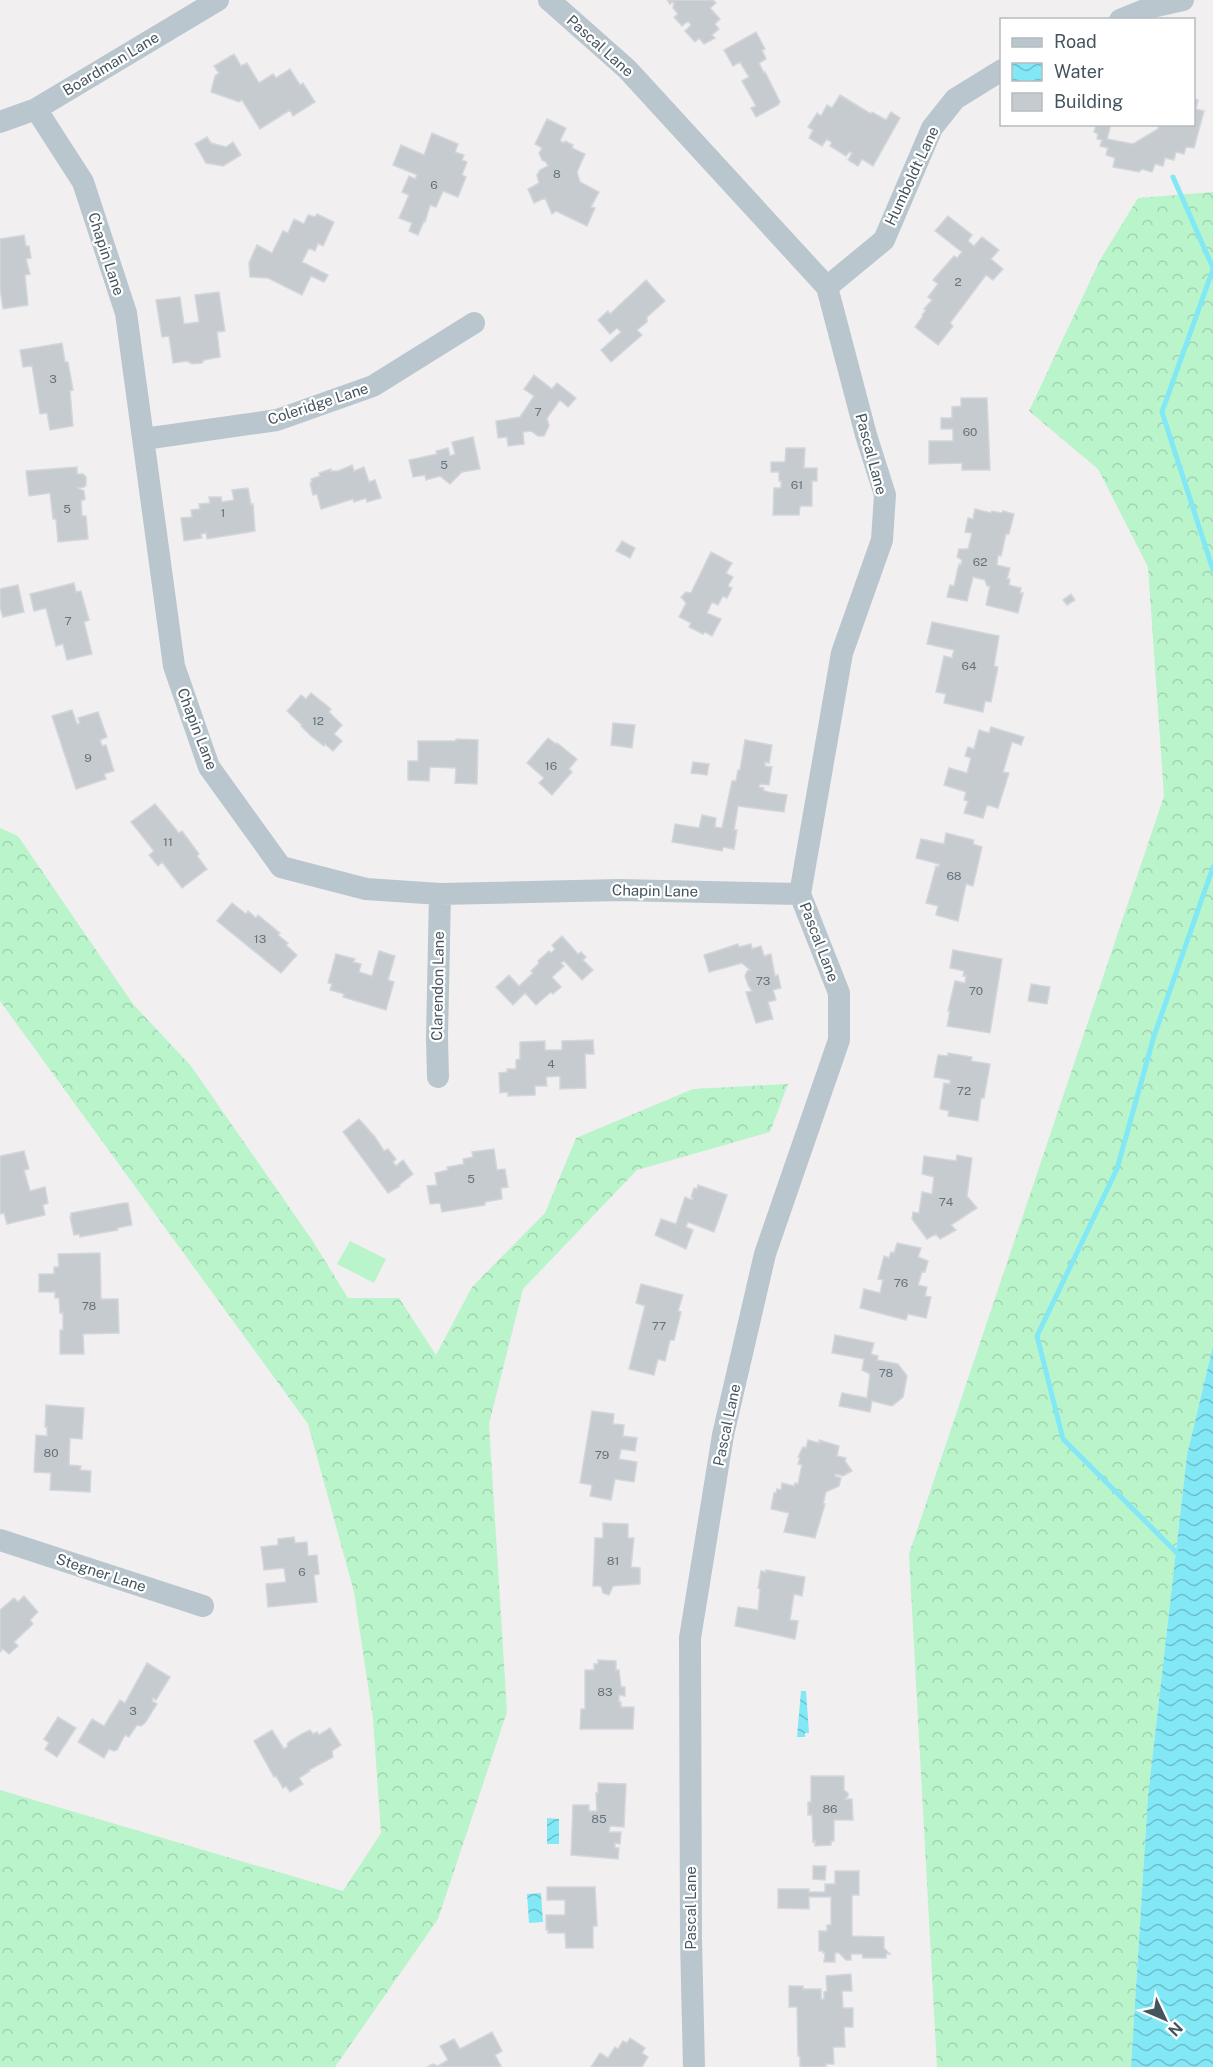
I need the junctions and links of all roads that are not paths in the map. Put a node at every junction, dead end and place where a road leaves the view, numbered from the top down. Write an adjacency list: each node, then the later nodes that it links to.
1 (218, 0): 6 (street, Boardman Lane)
2 (1183, 0): 4 (street)
3 (554, 2): 8 (street, Pascal Lane)
4 (1125, 18)
5 (1000, 71): 8 (street, Humboldt Lane)
6 (36, 109): 7 (street, Boardman Lane); 10 (street, Chapin Lane)
7 (0, 122)
8 (827, 287): 12 (street, Pascal Lane)
9 (474, 323): 10 (street, Coleridge Lane)
10 (144, 439): 11 (street, Chapin Lane)
11 (440, 894): 12 (street, Chapin Lane); 13 (street, Clarendon Lane)
12 (800, 894): 16 (street, Pascal Lane)
13 (438, 1077)
14 (0, 1540): 15 (street, Stegner Lane)
15 (202, 1606)
16 (694, 2067)

